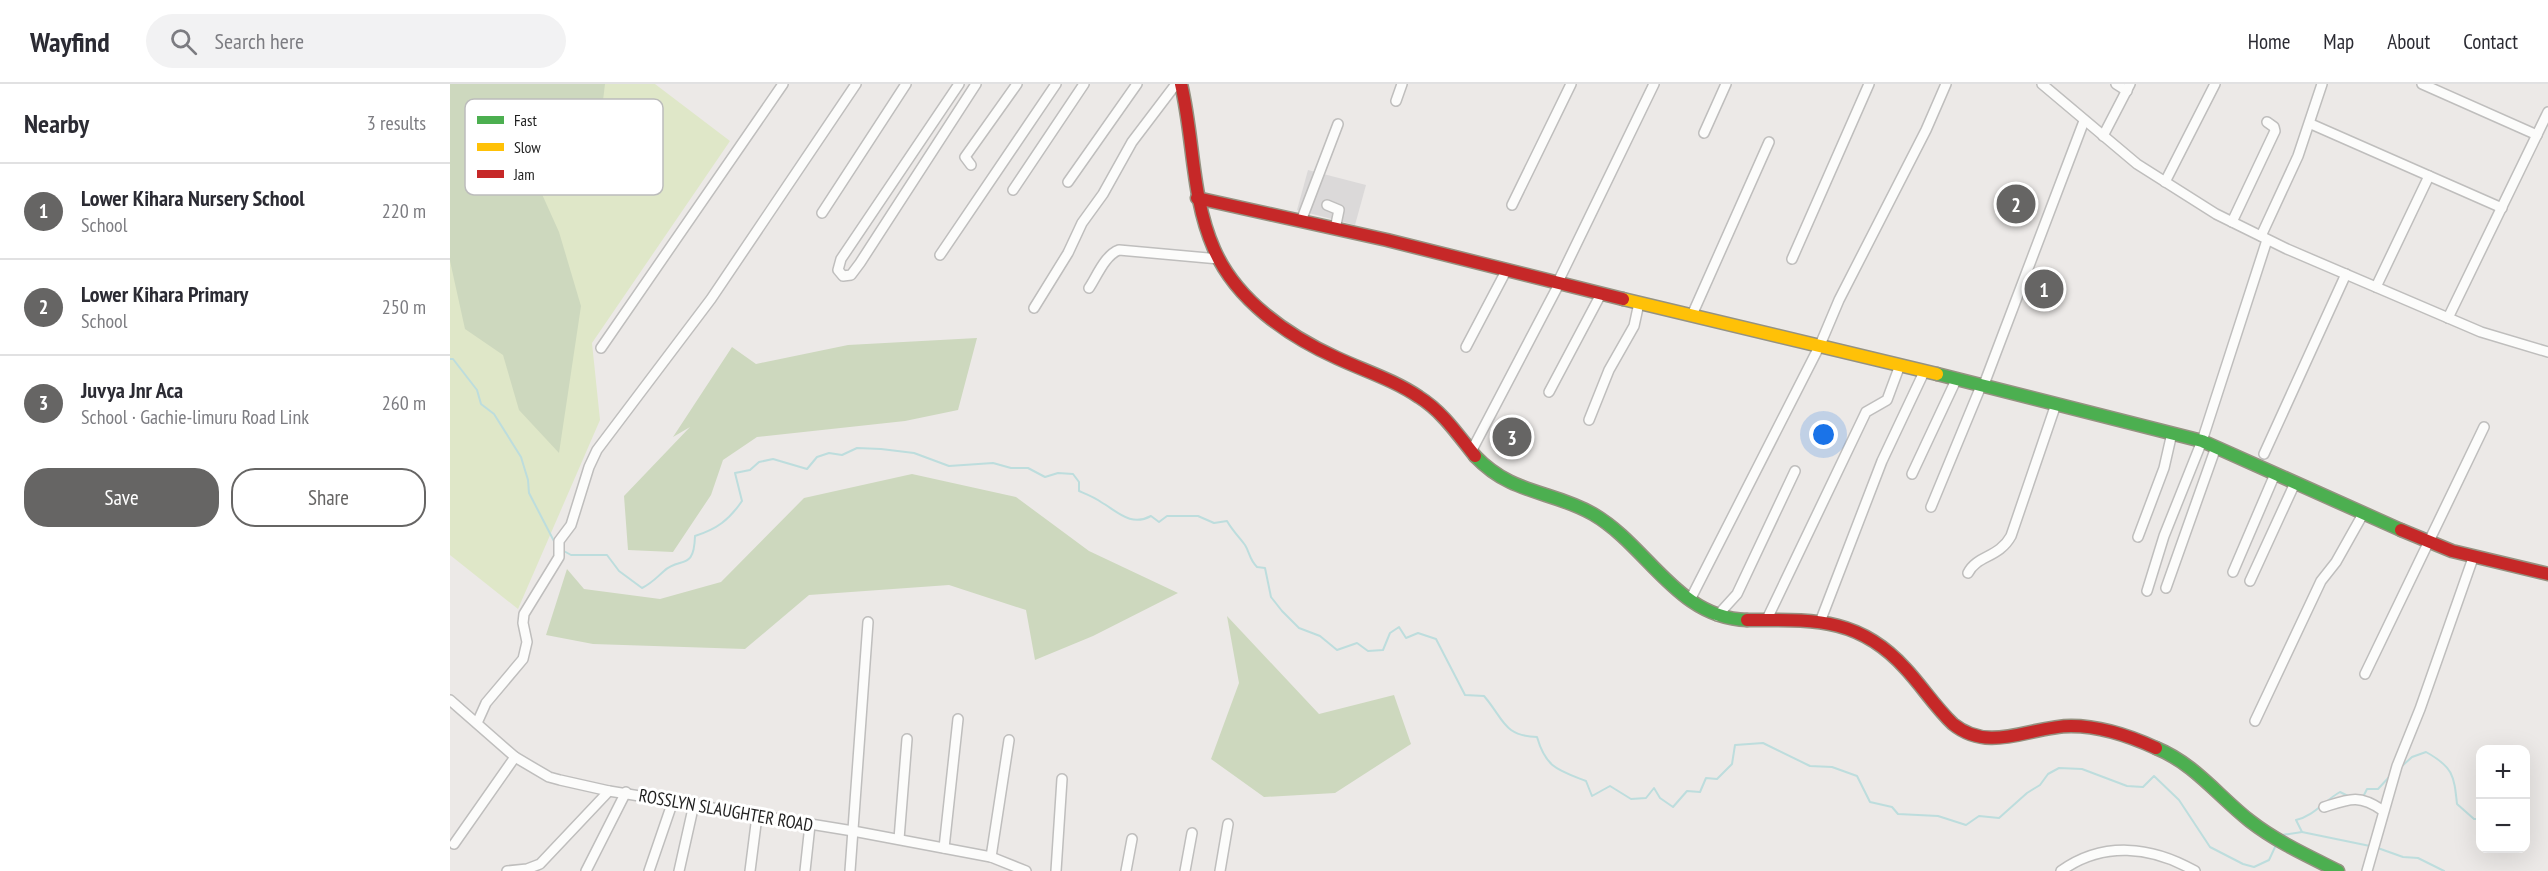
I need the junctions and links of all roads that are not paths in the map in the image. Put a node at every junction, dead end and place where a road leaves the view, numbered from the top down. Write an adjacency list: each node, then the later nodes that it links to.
1 (783, 84): 63 (street)
2 (856, 84): 102 (street)
3 (906, 84): 43 (street)
4 (959, 84): 5 (street)
5 (976, 84)
6 (1017, 84): 34 (street)
7 (1056, 84): 48 (street)
8 (1084, 84): 38 (street)
9 (1137, 84): 37 (street)
10 (1176, 84): 58 (street)
11 (1181, 84): 39 (main road)
12 (1402, 84): 24 (street)
13 (1571, 84): 41 (street)
14 (1654, 84): 53 (street)
15 (1726, 84): 30 (street)
16 (1869, 84): 50 (street)
17 (1946, 84): 61 (street)
18 (2042, 84): 26 (street)
19 (2116, 84): 23 (street)
20 (2215, 84): 36 (street)
21 (2322, 84): 29 (street)
22 (2422, 84): 31 (street)
23 (2128, 88): 32 (street)
24 (1396, 101)
25 (2548, 112): 31 (street)
26 (2084, 122): 32 (street); 68 (street)
27 (2267, 122): 45 (street)
28 (1338, 124): 44 (street)
29 (2311, 124): 35 (street); 47 (street)
30 (1704, 132)
31 (2537, 135): 42 (street)
32 (2103, 136): 36 (street)
33 (1769, 142): 59 (street)
34 (971, 165)
35 (2429, 176): 42 (street); 54 (street)
36 (2165, 182): 45 (street)
37 (1068, 183)
38 (1013, 190)
39 (1197, 198): 44 (main road); 49 (main road)
40 (1327, 205): 46 (street)
41 (1512, 205)
42 (2502, 208): 60 (street)
43 (822, 213)
44 (1301, 221): 46 (main road)
45 (2232, 222): 47 (street)
46 (1335, 229): 51 (main road)
47 (2264, 238): 52 (street); 74 (street)
48 (940, 255)
49 (1219, 259): 55 (street); 76 (main road)
50 (1792, 259)
51 (1506, 271): 53 (main road); 62 (street)
52 (2346, 274): 54 (street); 77 (street)
53 (1558, 284): 56 (main road); 76 (street)
54 (2376, 287): 60 (street)
55 (1089, 288)
56 (1601, 294): 57 (main road); 69 (street)
57 (1639, 303): 59 (main road); 71 (street)
58 (1034, 308)
59 (1692, 315): 61 (main road)
60 (2448, 318): 64 (street)
61 (1820, 345): 65 (main road); 93 (street)
62 (1466, 347)
63 (601, 348)
64 (2548, 352)
65 (1900, 365): 66 (main road); 95 (street)
66 (1924, 372): 67 (main road); 97 (street)
67 (1956, 380): 68 (main road); 79 (street)
68 (1982, 387): 70 (main road); 82 (street)
69 (1549, 392)
70 (2055, 404): 73 (main road); 88 (street)
71 (1589, 420)
72 (2484, 428): 85 (street)
73 (2172, 433): 74 (main road); 84 (street)
74 (2202, 441): 75 (main road); 92 (street)
75 (2216, 447): 80 (main road); 91 (street)
76 (1472, 450): 93 (main road)
77 (2264, 454)
78 (1796, 471): 94 (street)
79 (1912, 474)
80 (2275, 474): 81 (main road); 87 (street)
81 (2295, 483): 83 (main road); 90 (street)
82 (1931, 507)
83 (2362, 514): 85 (main road); 101 (street)
84 (2138, 537)
85 (2429, 542): 86 (main road); 98 (street)
86 (2473, 558): 89 (main road); 112 (street)
87 (2233, 572)
88 (1968, 573)
89 (2548, 574)
90 (2250, 581)
91 (2166, 588)
92 (2147, 591)
93 (1690, 600): 94 (main road)
94 (1717, 616): 95 (main road)
95 (1767, 619): 97 (main road)
96 (868, 622): 116 (street)
97 (1820, 622): 137 (main road)
98 (2366, 674)
99 (452, 705): 102 (street, ROSSLYN SLAUGHTER ROAD)
100 (958, 719): 121 (street)
101 (2255, 721)
102 (477, 723): 105 (street, ROSSLYN SLAUGHTER ROAD)
103 (907, 739): 119 (street)
104 (1009, 740): 122 (street)
105 (515, 757): 107 (street, ROSSLYN SLAUGHTER ROAD); 120 (street)
106 (1062, 779): 131 (street)
107 (609, 791): 108 (street, ROSSLYN SLAUGHTER ROAD); 123 (street)
108 (626, 792): 109 (street, ROSSLYN SLAUGHTER ROAD); 124 (street)
109 (673, 801): 110 (street, ROSSLYN SLAUGHTER ROAD); 125 (street)
110 (694, 804): 113 (street, ROSSLYN SLAUGHTER ROAD); 126 (street)
111 (2324, 807): 112 (street)
112 (2382, 810): 138 (street)
113 (757, 816): 115 (street, ROSSLYN SLAUGHTER ROAD); 127 (street)
114 (1228, 824): 134 (street)
115 (810, 825): 116 (street, ROSSLYN SLAUGHTER ROAD); 128 (street)
116 (853, 831): 119 (street, ROSSLYN SLAUGHTER ROAD); 129 (street)
117 (1192, 832): 133 (street)
118 (1132, 838): 132 (street)
119 (899, 839): 121 (street, ROSSLYN SLAUGHTER ROAD)
120 (454, 844)
121 (944, 848): 122 (street, ROSSLYN SLAUGHTER ROAD)
122 (991, 857): 130 (street, ROSSLYN SLAUGHTER ROAD)
123 (507, 871)
124 (586, 871)
125 (649, 871)
126 (679, 871)
127 (750, 871)
128 (805, 871)
129 (850, 871)
130 (1026, 871)
131 (1056, 871)
132 (1126, 871)
133 (1185, 871)
134 (1220, 871)
135 (2061, 871): 136 (street)
136 (2194, 871)
137 (2338, 871)
138 (2367, 871)

